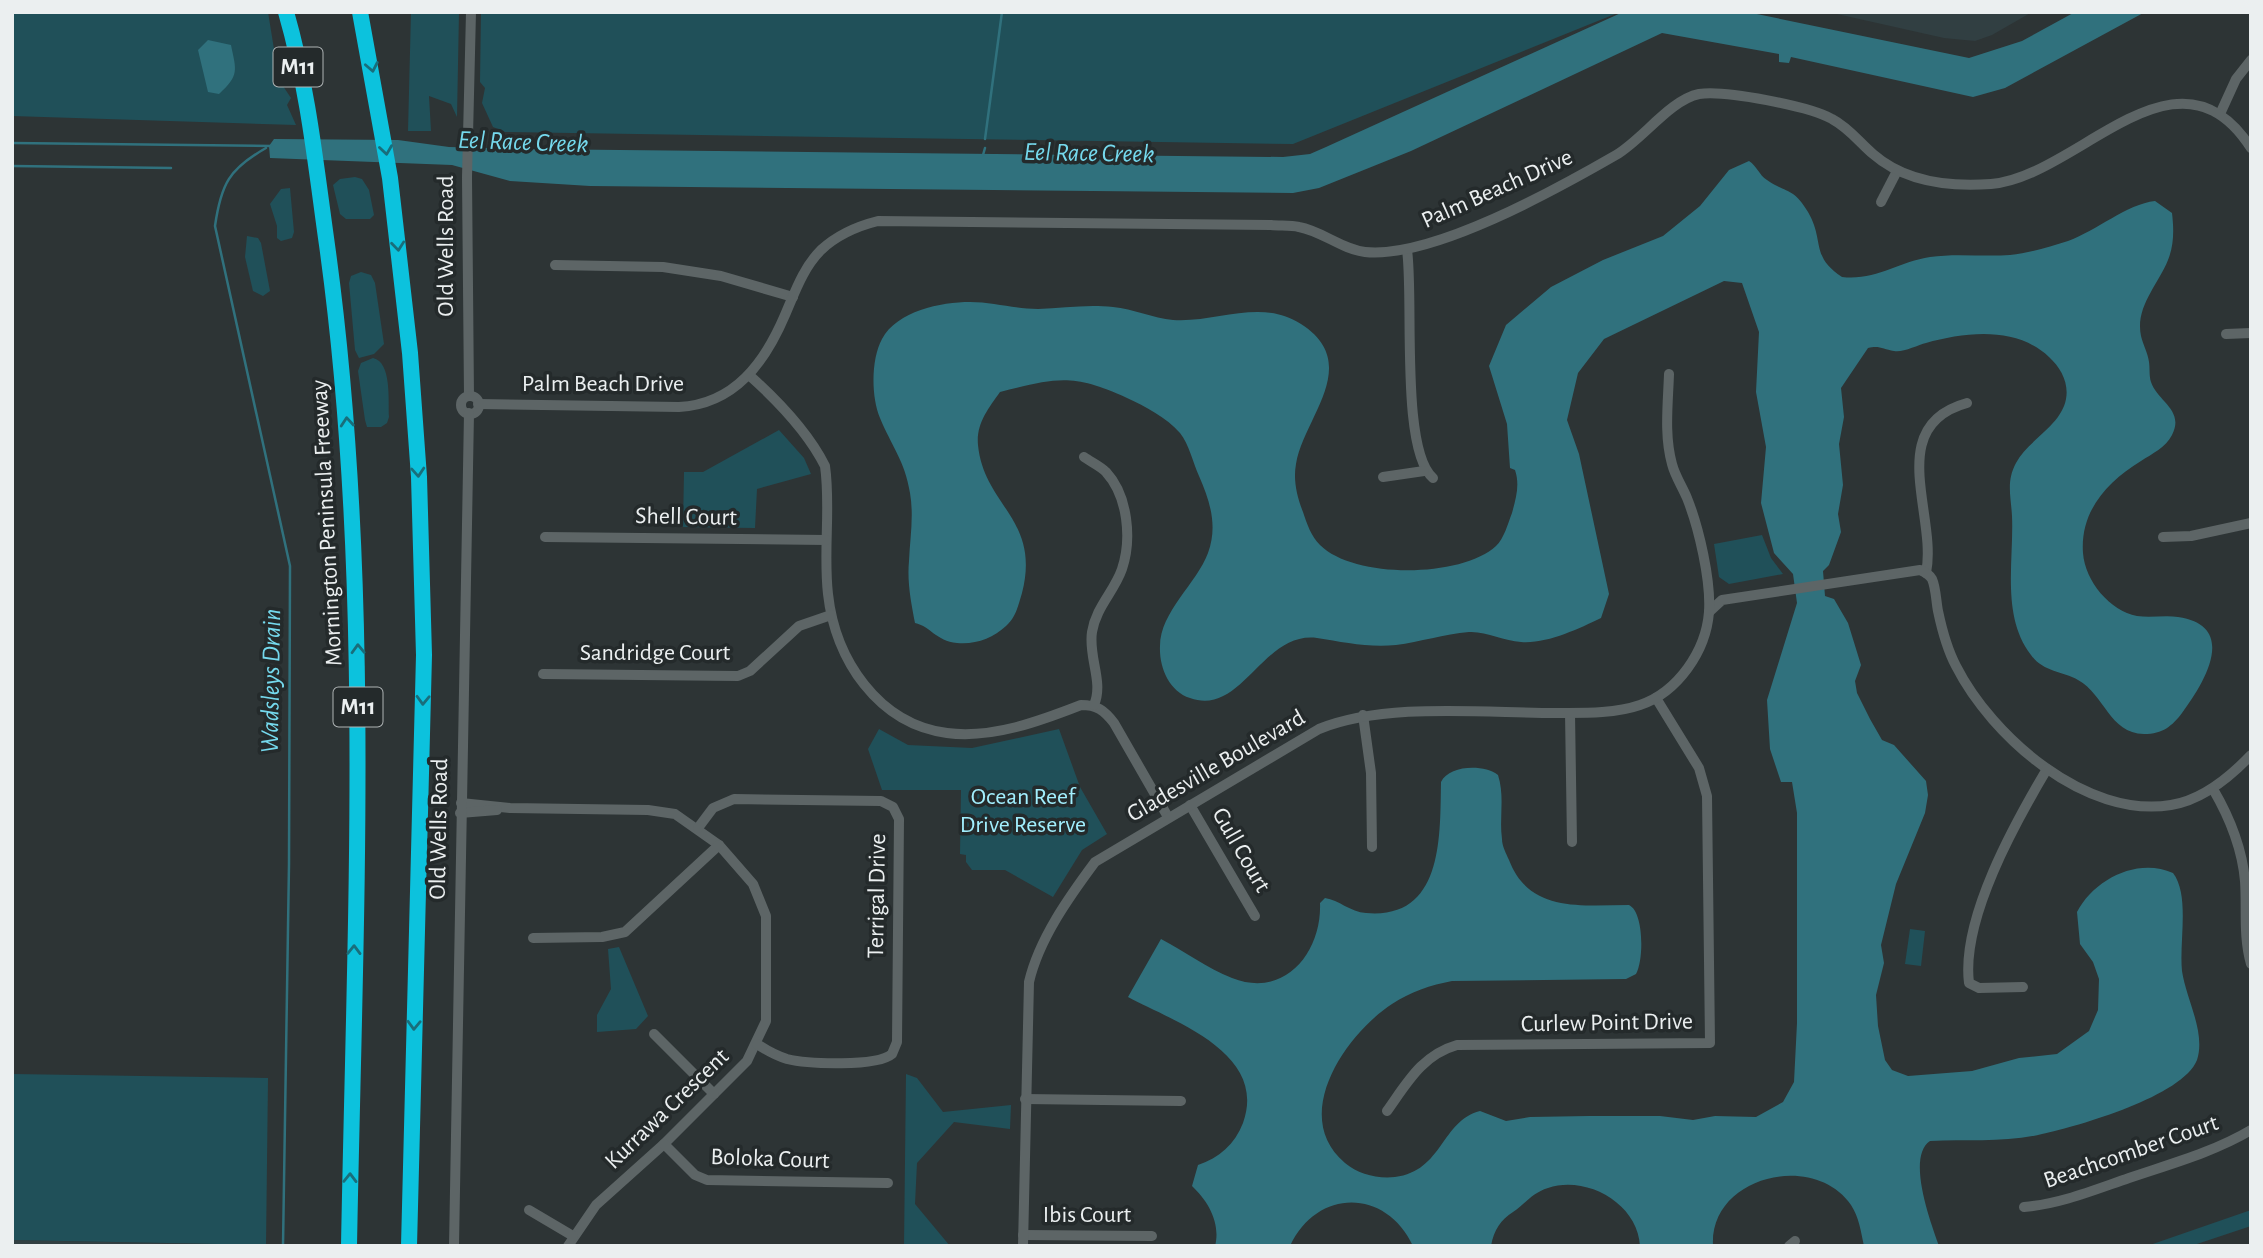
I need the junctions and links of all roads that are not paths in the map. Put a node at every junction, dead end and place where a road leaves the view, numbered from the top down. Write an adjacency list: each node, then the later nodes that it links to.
1 (286, 12): 62 (highway, Mornington Peninsula Freeway / M11, one-way to 1)
2 (360, 12): 63 (highway, one-way to 63)
3 (471, 12): 16 (street, Old Wells Road)
4 (2251, 60): 5 (street)
5 (2220, 114): 6 (street); 7 (street, Palm Beach Drive)
6 (2251, 148)
7 (1897, 171): 8 (street); 9 (street, Palm Beach Drive)
8 (1881, 202)
9 (1407, 250): 11 (street, Palm Beach Drive); 21 (street)
10 (555, 265): 11 (street)
11 (793, 297): 15 (street, Palm Beach Drive)
12 (2251, 333): 13 (street)
13 (2226, 334)
14 (1669, 374): 27 (street)
15 (749, 375): 18 (street, Palm Beach Drive); 25 (street)
16 (469, 396): 18 (street); 19 (street)
17 (1967, 403): 26 (street)
18 (478, 404): 19 (street)
19 (469, 413): 38 (street, Old Wells Road)
20 (1084, 457): 31 (street)
21 (1383, 477)
22 (2251, 523): 24 (street)
23 (545, 537): 25 (street, Shell Court)
24 (2163, 537)
25 (826, 540): 28 (street)
26 (1926, 573): 27 (street); 35 (street)
27 (1709, 612): 30 (street, Gladesville Boulevard)
28 (831, 615): 29 (street, Sandridge Court); 31 (street)
29 (543, 674)
30 (1656, 698): 32 (street, Gladesville Boulevard); 53 (street, Curlew Point Drive)
31 (1094, 705): 39 (street)
32 (1570, 713): 33 (street, Gladesville Boulevard); 41 (street)
33 (1363, 715): 37 (street, Gladesville Boulevard); 43 (street)
34 (2251, 755): 36 (street)
35 (2047, 769): 36 (street); 47 (street)
36 (2213, 789): 46 (street)
37 (1190, 805): 39 (street, Gladesville Boulevard); 44 (street, Gull Court)
38 (461, 808): 40 (street, Kurrawa Crescent); 64 (street, Old Wells Road)
39 (1168, 817): 51 (street, Gladesville Boulevard)
40 (698, 828): 42 (street, Kurrawa Crescent); 49 (street, Terrigal Drive)
41 (1572, 842)
42 (719, 845): 45 (street); 49 (street, Kurrawa Crescent)
43 (1372, 847)
44 (1255, 916)
45 (533, 938)
46 (2251, 964)
47 (2023, 987)
48 (654, 1034): 50 (street)
49 (757, 1044): 50 (street, Kurrawa Crescent)
50 (714, 1094): 55 (street, Kurrawa Crescent)
51 (1025, 1099): 52 (street); 61 (street, Gladesville Boulevard)
52 (1181, 1101)
53 (1387, 1111)
54 (2251, 1129): 57 (street, Beachcomber Court)
55 (664, 1144): 56 (street, Boloka Court); 60 (street, Kurrawa Crescent)
56 (888, 1183)
57 (2024, 1207)
58 (529, 1210): 60 (street)
59 (1152, 1236): 61 (street, Ibis Court)
60 (570, 1241)
61 (1023, 1241)
62 (349, 1246)
63 (408, 1246)
64 (454, 1246)

